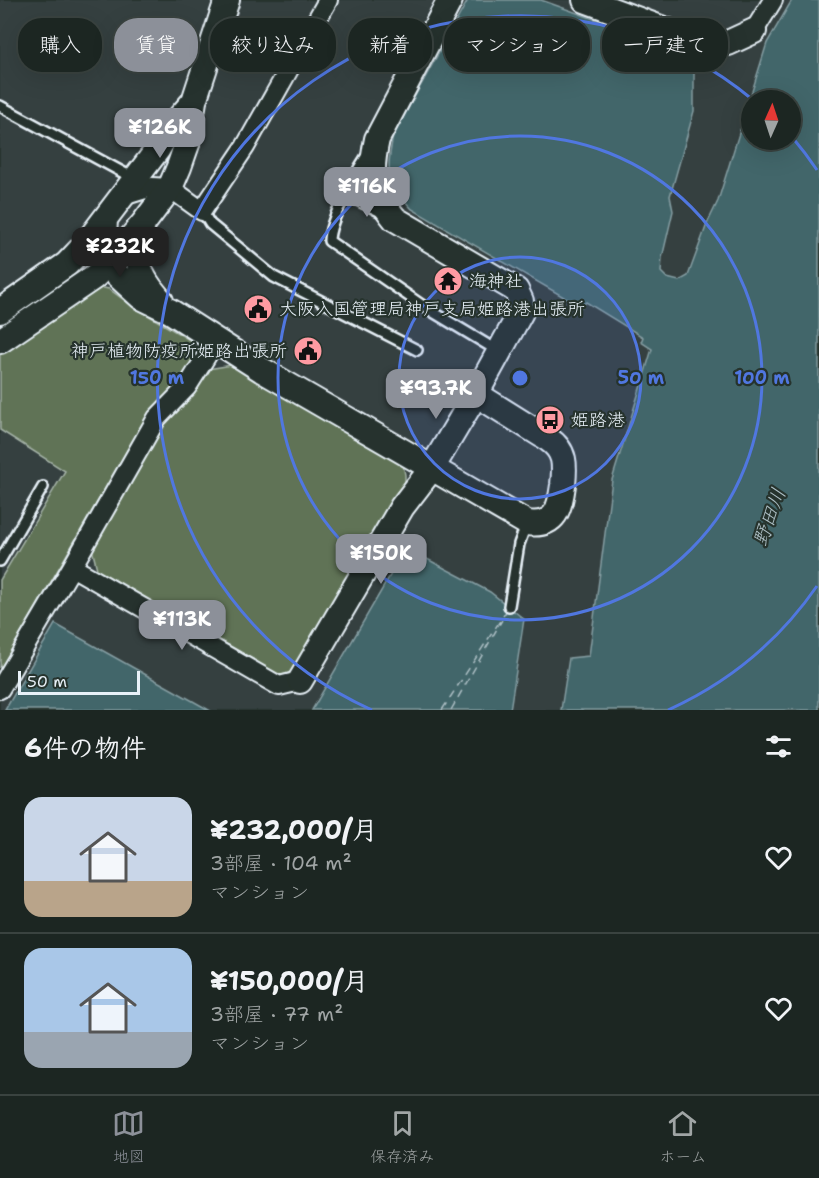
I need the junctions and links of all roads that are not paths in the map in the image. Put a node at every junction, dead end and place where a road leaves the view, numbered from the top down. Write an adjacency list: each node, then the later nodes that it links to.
1 (226, 0): 7 (street)
2 (328, 0): 13 (street)
3 (450, 0): 9 (street)
4 (585, 0): 6 (street)
5 (773, 0): 6 (street)
6 (754, 31)
7 (194, 101): 10 (street); 11 (street)
8 (2, 111): 10 (lane)
9 (377, 139): 12 (lane); 14 (street)
10 (129, 188): 11 (street); 15 (street)
11 (170, 188): 13 (street); 16 (street)
12 (345, 194): 14 (lane); 25 (lane)
13 (202, 211): 24 (lane)
14 (395, 219): 25 (street)
15 (105, 220): 17 (street); 18 (street)
16 (143, 224): 17 (street); 19 (street)
17 (109, 263): 18 (street); 19 (street); 21 (street); 22 (street)
18 (67, 264): 20 (street)
19 (141, 275): 21 (street)
20 (0, 311)
21 (170, 311): 23 (street)
22 (0, 341)
23 (216, 341): 27 (street); 31 (street)
24 (417, 350)
25 (499, 351): 26 (street)
26 (476, 394): 27 (street); 29 (street)
27 (432, 468): 29 (street); 33 (street)
28 (44, 487): 30 (lane)
29 (527, 523): 32 (lane)
30 (0, 561)
31 (72, 567): 33 (street); 34 (street)
32 (510, 606)
33 (300, 681)
34 (0, 689)

